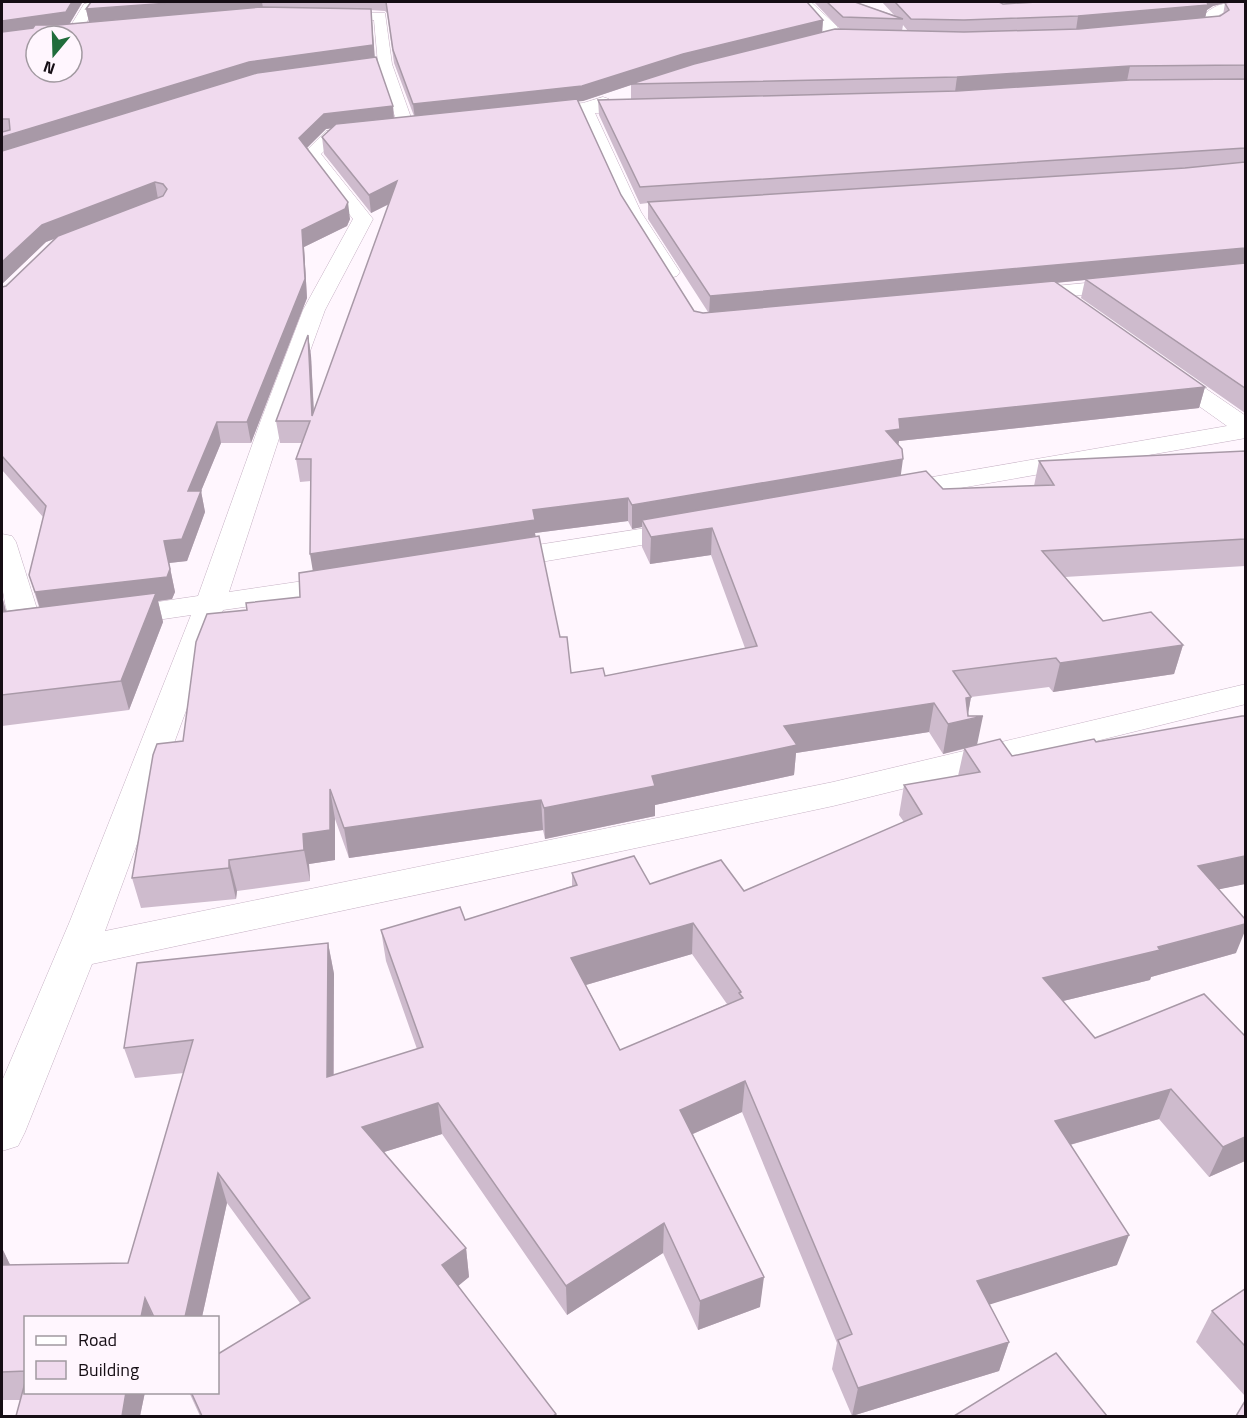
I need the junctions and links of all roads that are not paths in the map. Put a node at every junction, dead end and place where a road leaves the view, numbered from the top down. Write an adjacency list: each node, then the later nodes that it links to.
1 (105, 2): 5 (street)
2 (804, 2): 7 (street)
3 (1245, 5): 6 (street)
4 (310, 15): 13 (street)
5 (79, 24)
6 (1158, 28)
7 (779, 50)
8 (637, 90): 10 (street)
9 (654, 107): 10 (street)
10 (585, 108): 11 (street); 15 (street)
11 (518, 115)
12 (428, 124): 13 (street)
13 (406, 126): 28 (street)
14 (656, 211): 15 (street)
15 (632, 212): 18 (street)
16 (1150, 282): 17 (street)
17 (1055, 292): 19 (street); 20 (street)
18 (683, 294)
19 (1031, 294)
20 (1083, 312)
21 (1150, 360): 22 (street)
22 (1245, 429): 23 (street)
23 (867, 496)
24 (706, 526): 26 (street)
25 (2, 542): 30 (street)
26 (476, 564)
27 (372, 580): 28 (street)
28 (210, 605): 29 (street); 32 (street)
29 (96, 619)
30 (26, 628)
31 (1245, 694): 32 (street)
32 (78, 952): 33 (street)
33 (2, 1132)

